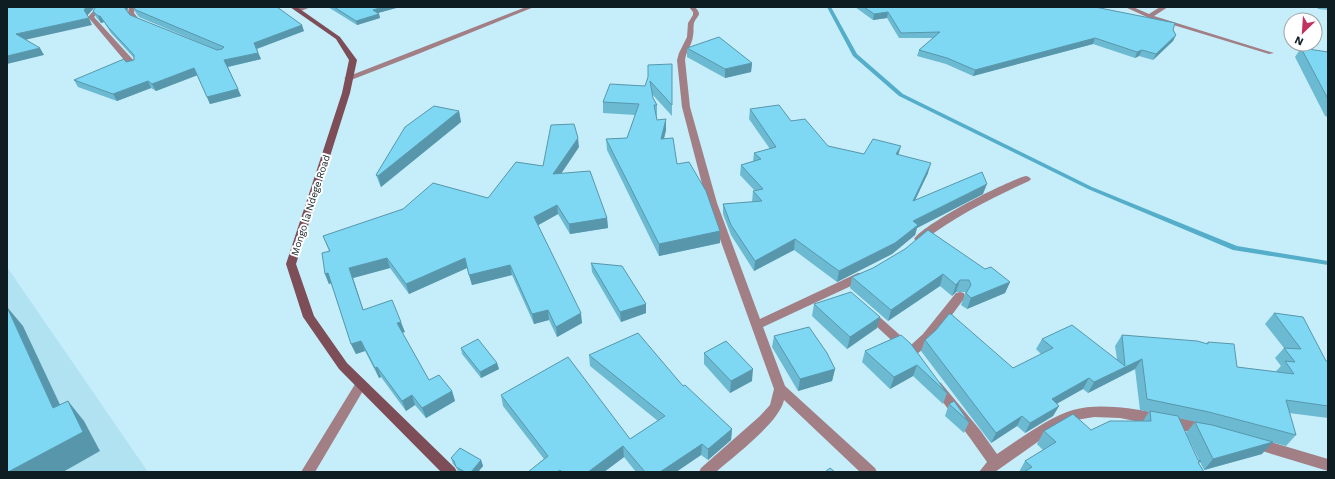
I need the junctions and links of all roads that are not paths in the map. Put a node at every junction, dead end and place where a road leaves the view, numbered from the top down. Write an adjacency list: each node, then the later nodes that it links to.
1 (101, 7): 12 (street)
2 (132, 7): 10 (street)
3 (308, 7): 8 (street)
4 (531, 7): 13 (street)
5 (692, 7): 21 (street)
6 (1128, 7): 9 (street)
7 (1165, 7): 9 (street)
8 (295, 9): 13 (street, Mongo la Ndege Road)
9 (1149, 16): 11 (street)
10 (152, 26)
11 (1271, 52)
12 (134, 65)
13 (348, 78): 25 (street, Mongo la Ndege Road)
14 (1026, 179): 15 (street)
15 (908, 247)
16 (872, 271): 17 (street)
17 (839, 287): 19 (street); 21 (street)
18 (960, 296): 22 (street)
19 (850, 297)
20 (862, 307): 22 (street)
21 (757, 325): 26 (street)
22 (912, 352): 23 (street)
23 (920, 363)
24 (929, 375): 32 (street)
25 (361, 384): 33 (street); 34 (street, Mongo la Ndege Road)
26 (780, 389): 35 (street); 36 (street)
27 (1173, 423): 28 (street); 29 (street); 32 (street)
28 (1218, 433)
29 (1179, 437)
30 (1240, 439): 31 (street)
31 (1328, 465)
32 (990, 468)
33 (308, 472)
34 (450, 472)
35 (706, 472)
36 (870, 472)

